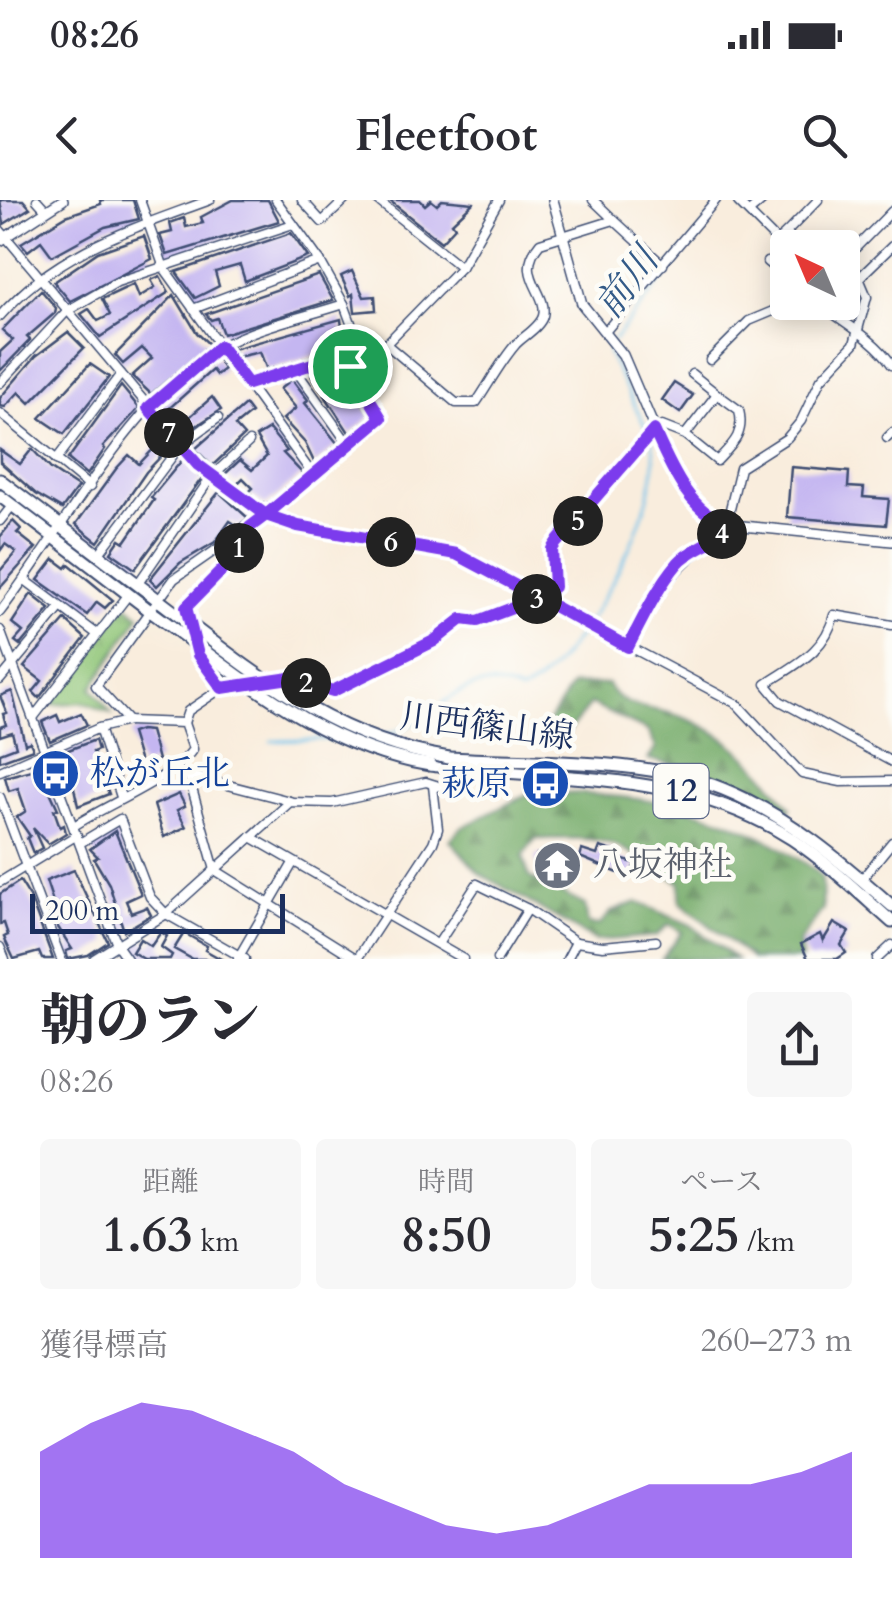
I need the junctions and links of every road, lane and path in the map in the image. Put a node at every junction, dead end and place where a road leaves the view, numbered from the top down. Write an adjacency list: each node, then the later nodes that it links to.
1 (37, 200): 18 (street)
2 (63, 200): 18 (street)
3 (140, 200): 23 (street)
4 (210, 200): 23 (street)
5 (293, 200): 17 (street)
6 (302, 200): 7 (street)
7 (345, 200)
8 (378, 200): 35 (street)
9 (553, 200): 28 (street)
10 (593, 200): 22 (street)
11 (708, 200): 19 (street)
12 (716, 200): 19 (street)
13 (763, 200): 21 (street)
14 (818, 200): 25 (street)
15 (495, 202): 35 (street)
16 (738, 202): 21 (street)
17 (278, 204): 24 (street)
18 (46, 210): 27 (street)
19 (707, 211): 34 (street)
20 (892, 211): 30 (street)
21 (749, 212): 26 (street)
22 (614, 220): 28 (street); 34 (street)
23 (148, 224): 36 (street); 38 (street)
24 (293, 224): 31 (street); 36 (street)
25 (789, 230)
26 (770, 234)
27 (2, 236): 38 (street)
28 (562, 236): 35 (street); 46 (street)
29 (892, 246): 37 (street)
30 (860, 248)
31 (320, 260): 40 (street); 41 (street)
32 (767, 262): 33 (street)
33 (770, 264)
34 (663, 265): 46 (street)
35 (461, 267)
36 (164, 268): 41 (street); 42 (street)
37 (860, 276)
38 (40, 277): 42 (street); 44 (street)
39 (860, 282): 47 (street)
40 (344, 304): 48 (street); 49 (street)
41 (194, 309): 48 (street)
42 (68, 312): 53 (street); 55 (street)
43 (770, 313): 50 (street)
44 (0, 316)
45 (839, 320): 47 (street)
46 (605, 332): 61 (street)
47 (856, 334): 51 (street); 75 (street)
48 (220, 346): 56 (street); 58 (street)
49 (351, 352): 52 (street); 64 (street)
50 (710, 360)
51 (892, 365)
52 (295, 370): 56 (street); 64 (street)
53 (120, 374): 58 (street); 66 (street)
54 (692, 374): 57 (street)
55 (0, 383)
56 (248, 384): 67 (street)
57 (717, 394): 62 (street); 62 (street)
58 (148, 408): 65 (street); 70 (street)
59 (0, 413): 66 (street)
60 (218, 418): 65 (street)
61 (654, 430): 62 (street); 75 (street); 82 (street)
62 (685, 435)
63 (249, 442): 68 (street)
64 (348, 445): 67 (street)
65 (180, 446): 68 (street); 79 (street)
66 (56, 460): 70 (street)
67 (314, 475): 73 (street)
68 (212, 476): 73 (street); 81 (street)
69 (0, 480): 77 (main road, 川西篠山線 / 12)
70 (90, 487): 77 (street)
71 (0, 496): 72 (main road, 川西篠山線 / 12)
72 (12, 506): 74 (street); 77 (main road, 川西篠山線 / 12)
73 (266, 515): 76 (street); 82 (street)
74 (0, 522)
75 (728, 523): 78 (street); 89 (street)
76 (250, 527): 83 (street); 92 (street)
77 (58, 532): 79 (main road, 川西篠山線 / 12); 80 (street); 81 (main road, 川西篠山線 / 12)
78 (892, 541)
79 (98, 555): 81 (main road, 川西篠山線 / 12)
80 (25, 580): 84 (street); 85 (street)
81 (133, 590): 83 (main road, 川西篠山線 / 12); 88 (street)
82 (539, 598): 89 (street); 92 (street)
83 (155, 606): 94 (street); 99 (main road, 川西篠山線 / 12, bridge); 99 (main road, 川西篠山線 / 12, bridge)
84 (61, 607): 88 (street); 90 (street)
85 (0, 612)
86 (892, 625): 98 (street)
87 (0, 630): 90 (street)
88 (97, 634): 93 (street)
89 (628, 647): 103 (street)
90 (14, 665): 91 (street); 93 (street)
91 (0, 680)
92 (222, 688): 95 (street)
93 (34, 718): 97 (street)
94 (128, 721): 95 (street); 96 (street)
95 (184, 723): 101 (street)
96 (99, 728): 97 (street); 105 (street)
97 (46, 752): 100 (street); 108 (street)
98 (892, 762)
99 (449, 763): 104 (street); 114 (main road, 川西篠山線 / 12); 121 (main road, 川西篠山線 / 12)
100 (0, 771)
101 (174, 771): 102 (street); 105 (street)
102 (190, 778): 107 (street); 113 (street)
103 (892, 781)
104 (432, 786): 107 (street); 119 (street)
105 (121, 796): 108 (street)
106 (0, 798): 112 (street)
107 (290, 802): 109 (street)
108 (77, 835): 112 (street); 120 (street); 125 (street)
109 (252, 837): 111 (street); 113 (street)
110 (892, 842): 114 (street)
111 (294, 862): 117 (street); 119 (street)
112 (26, 867): 115 (street); 130 (street)
113 (214, 870): 117 (street); 120 (street)
114 (862, 879): 116 (main road, 川西篠山線 / 12)
115 (0, 882)
116 (892, 906)
117 (267, 907): 128 (street); 133 (street)
118 (528, 910): 123 (street); 124 (street); 135 (street)
119 (385, 912): 124 (street); 133 (street)
120 (166, 914): 125 (street); 128 (street)
121 (892, 922)
122 (656, 941): 123 (street)
123 (576, 942): 136 (street)
124 (438, 944): 134 (street)
125 (117, 945): 131 (street); 132 (street)
126 (892, 945): 137 (street)
127 (0, 947): 129 (street)
128 (241, 958)
129 (5, 959)
130 (61, 959)
131 (94, 959)
132 (127, 959)
133 (357, 959)
134 (464, 959)
135 (497, 959)
136 (568, 959)
137 (876, 959)

